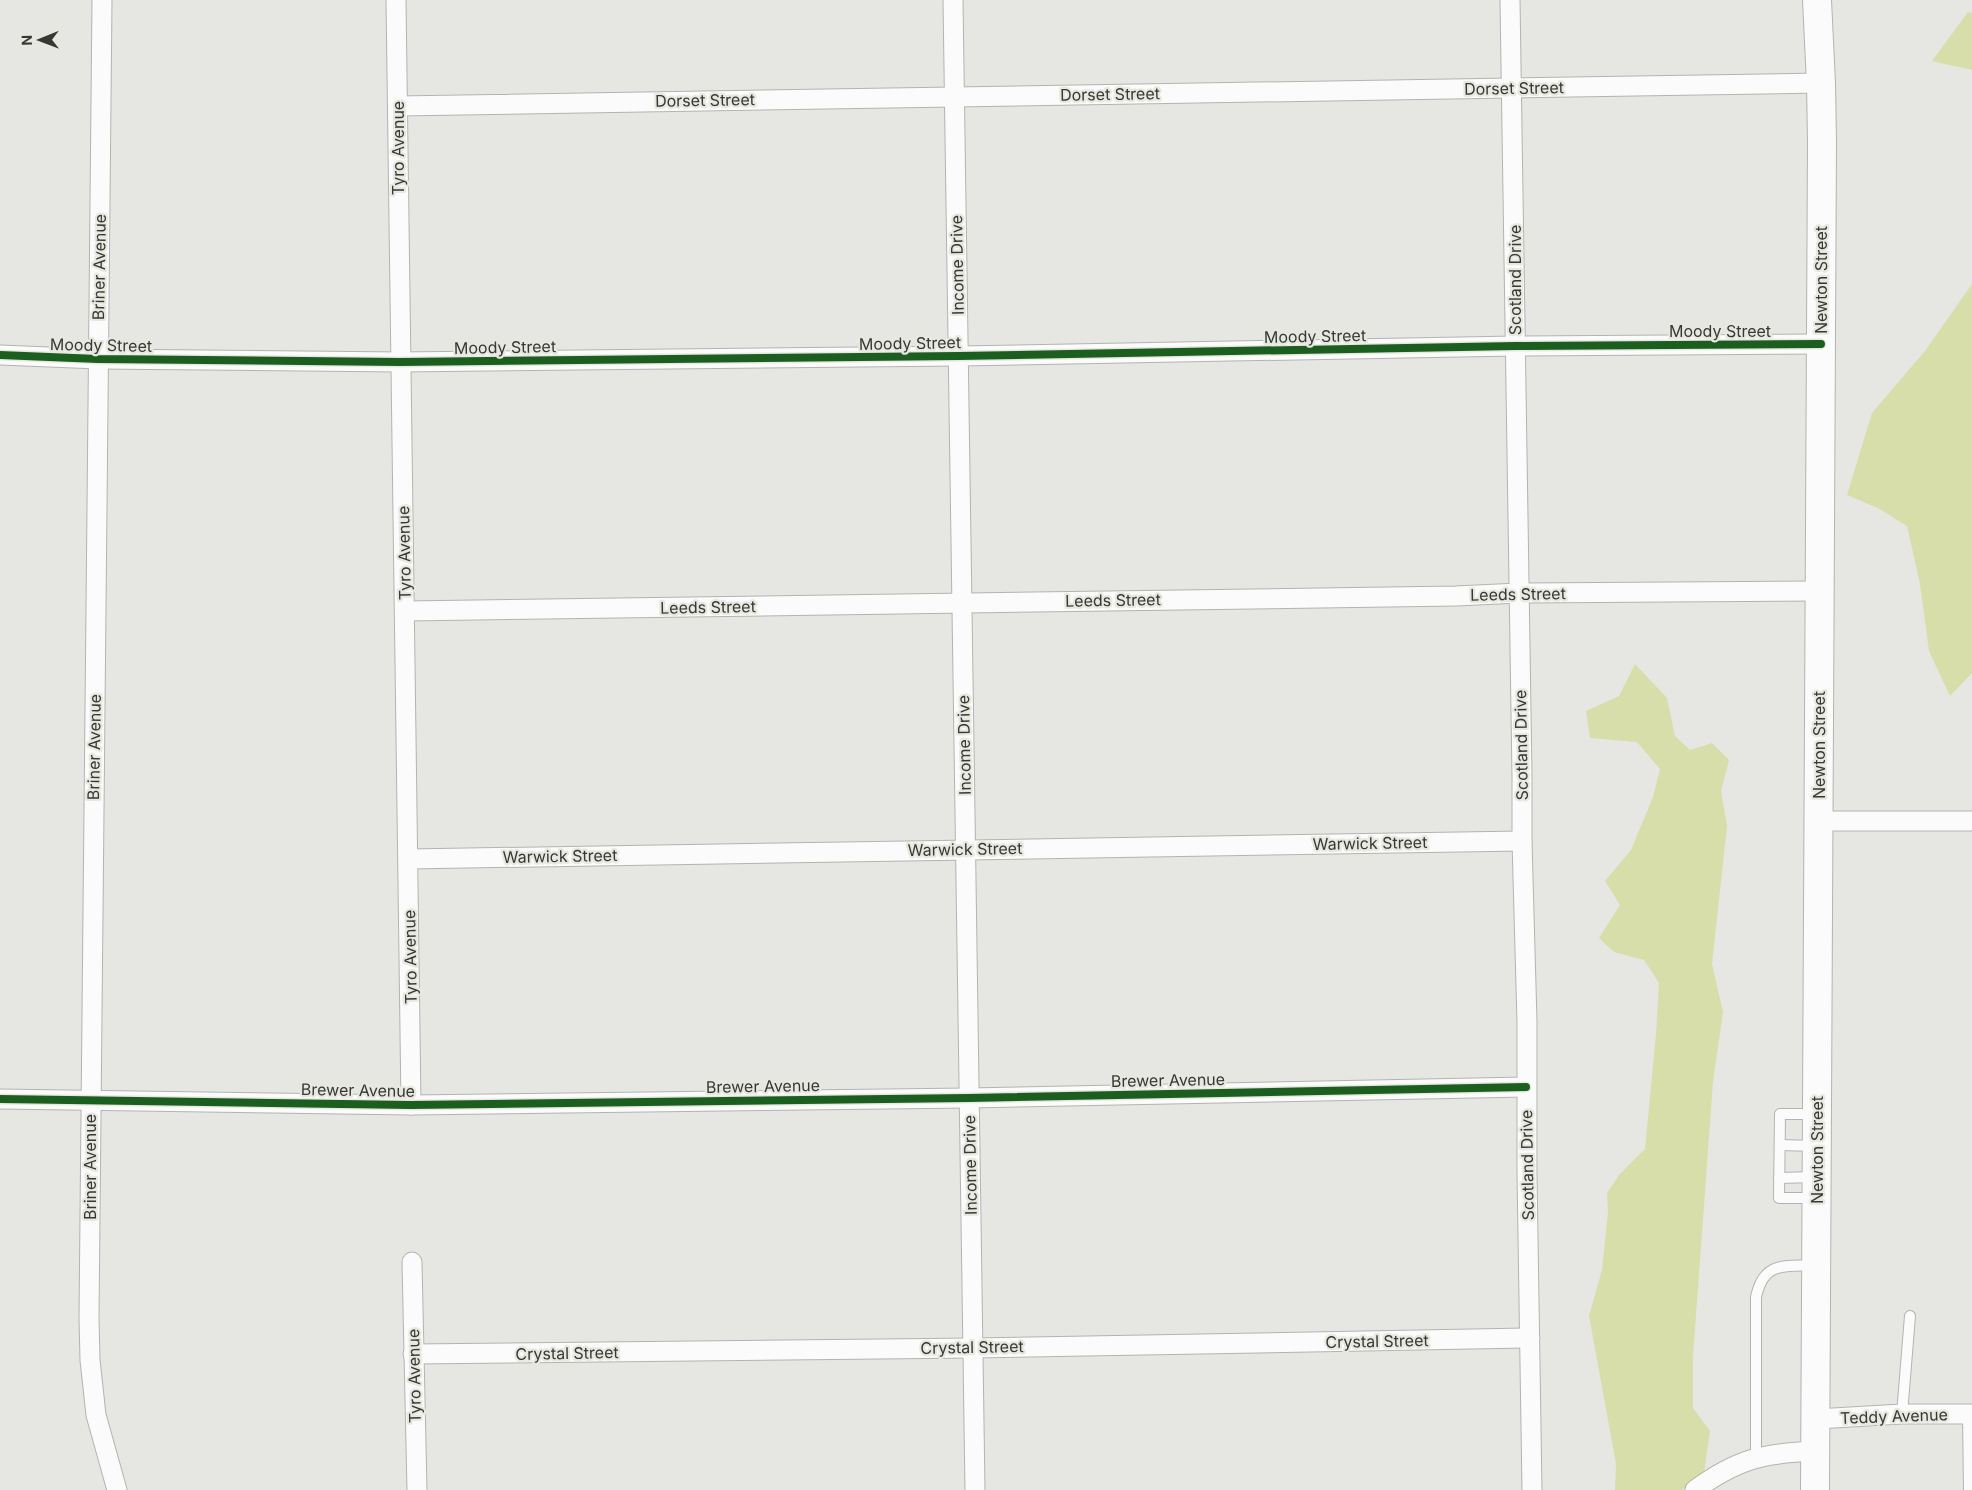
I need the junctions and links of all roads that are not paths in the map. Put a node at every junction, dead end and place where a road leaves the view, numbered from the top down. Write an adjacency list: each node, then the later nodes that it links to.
1 (102, 0): 14 (street, Briner Avenue)
2 (396, 0): 9 (street, Tyro Avenue)
3 (953, 0): 8 (street, Income Drive)
4 (1510, 0): 7 (street, Scotland Drive)
5 (1817, 0): 6 (street, Newton Street)
6 (1821, 83): 7 (street, Dorset Street); 10 (street, Newton Street)
7 (1511, 87): 8 (street, Dorset Street); 11 (street, Scotland Drive)
8 (954, 97): 9 (street, Dorset Street); 13 (street, Income Drive)
9 (398, 106): 15 (street, Tyro Avenue)
10 (1821, 344): 11 (street, Moody Street); 16 (street, Newton Street)
11 (1515, 346): 13 (street, Moody Street); 17 (street, Scotland Drive)
12 (0, 355): 14 (street, Moody Street)
13 (959, 356): 15 (street, Moody Street); 18 (street, Income Drive)
14 (98, 360): 15 (street, Moody Street); 28 (street, Briner Avenue)
15 (400, 362): 19 (street, Tyro Avenue)
16 (1820, 591): 17 (street, Leeds Street); 20 (street, Newton Street)
17 (1519, 593): 18 (street, Leeds Street); 22 (street, Scotland Drive)
18 (962, 603): 19 (street, Leeds Street); 23 (street, Income Drive)
19 (406, 611): 24 (street, Tyro Avenue)
20 (1819, 821): 21 (street); 30 (street, Newton Street)
21 (1972, 821)
22 (1522, 841): 23 (street, Warwick Street); 25 (street, Scotland Drive)
23 (966, 849): 24 (street, Warwick Street); 26 (street, Income Drive)
24 (408, 859): 29 (street, Tyro Avenue)
25 (1526, 1087): 26 (street, Brewer Avenue); 38 (street, Scotland Drive)
26 (969, 1098): 29 (street, Brewer Avenue); 39 (street, Income Drive)
27 (0, 1099): 28 (street, Brewer Avenue)
28 (90, 1101): 29 (street, Brewer Avenue); 46 (street, Briner Avenue)
29 (411, 1105)
30 (1817, 1114): 31 (lane); 32 (street, Newton Street)
31 (1780, 1145): 32 (lane); 33 (lane)
32 (1817, 1146): 34 (street, Newton Street)
33 (1779, 1178): 34 (lane); 34 (lane)
34 (1817, 1188): 36 (street, Newton Street)
35 (412, 1262): 40 (street, Tyro Avenue)
36 (1817, 1265): 43 (street, Newton Street); 45 (lane)
37 (1910, 1316): 41 (lane)
38 (1530, 1338): 39 (street, Crystal Street); 49 (street, Scotland Drive)
39 (973, 1348): 40 (street, Crystal Street); 48 (street, Income Drive)
40 (413, 1354): 47 (street, Tyro Avenue)
41 (1902, 1414): 42 (street, Teddy Avenue); 43 (street, Teddy Avenue)
42 (1970, 1414): 52 (lane)
43 (1816, 1419): 44 (street, Newton Street)
44 (1816, 1451): 45 (street); 51 (street, Newton Street)
45 (1756, 1458): 50 (street)
46 (117, 1490)
47 (417, 1490)
48 (974, 1490)
49 (1532, 1490)
50 (1695, 1490)
51 (1815, 1490)
52 (1969, 1490)

